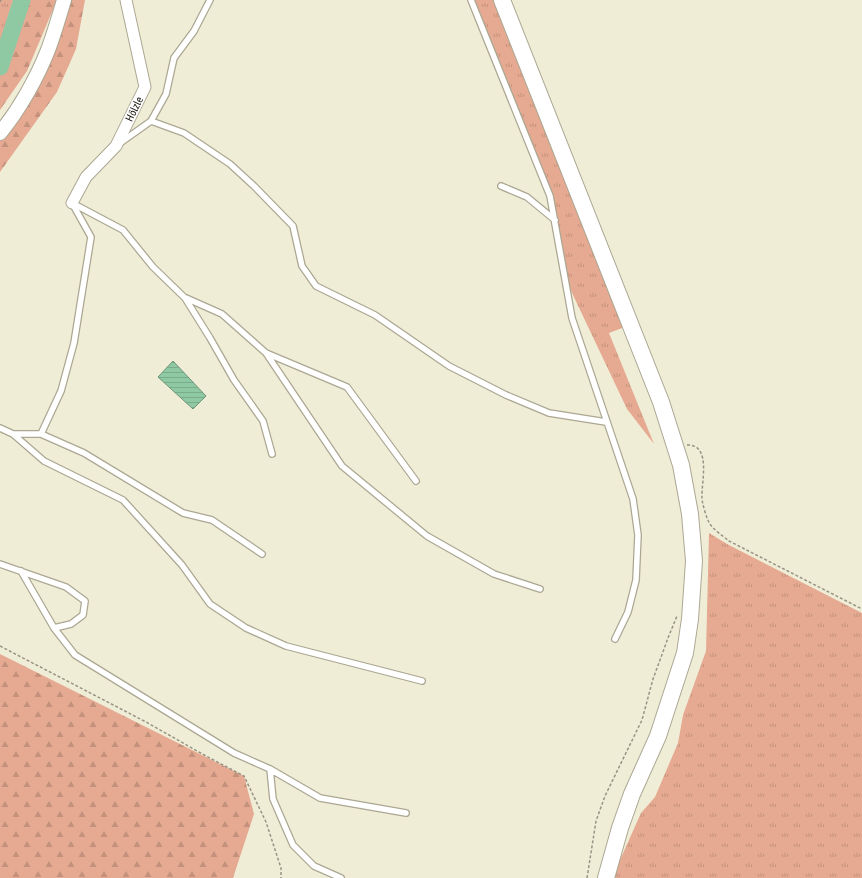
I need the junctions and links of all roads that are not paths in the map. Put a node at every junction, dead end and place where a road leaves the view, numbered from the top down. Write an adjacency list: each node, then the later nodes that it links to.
1 (64, 0): 7 (street)
2 (126, 0): 8 (street, Hölzle)
3 (210, 0): 6 (lane)
4 (471, 0): 11 (lane)
5 (502, 0): 30 (main road)
6 (151, 121): 8 (lane); 14 (lane)
7 (0, 133)
8 (116, 146): 10 (street, Hölzle)
9 (501, 186): 11 (lane)
10 (72, 203): 12 (lane); 17 (lane)
11 (555, 220): 14 (lane)
12 (185, 298): 13 (lane); 18 (lane)
13 (266, 353): 19 (lane); 23 (lane)
14 (606, 422): 25 (lane)
15 (0, 428): 16 (lane)
16 (13, 434): 17 (lane); 26 (lane)
17 (41, 434): 20 (lane)
18 (272, 454)
19 (416, 482)
20 (262, 554)
21 (0, 564): 22 (lane)
22 (21, 571): 24 (lane); 24 (lane)
23 (540, 589)
24 (54, 628): 27 (lane)
25 (615, 639)
26 (422, 681)
27 (270, 769): 28 (lane); 29 (lane)
28 (406, 813)
29 (341, 878)
30 (606, 878)

